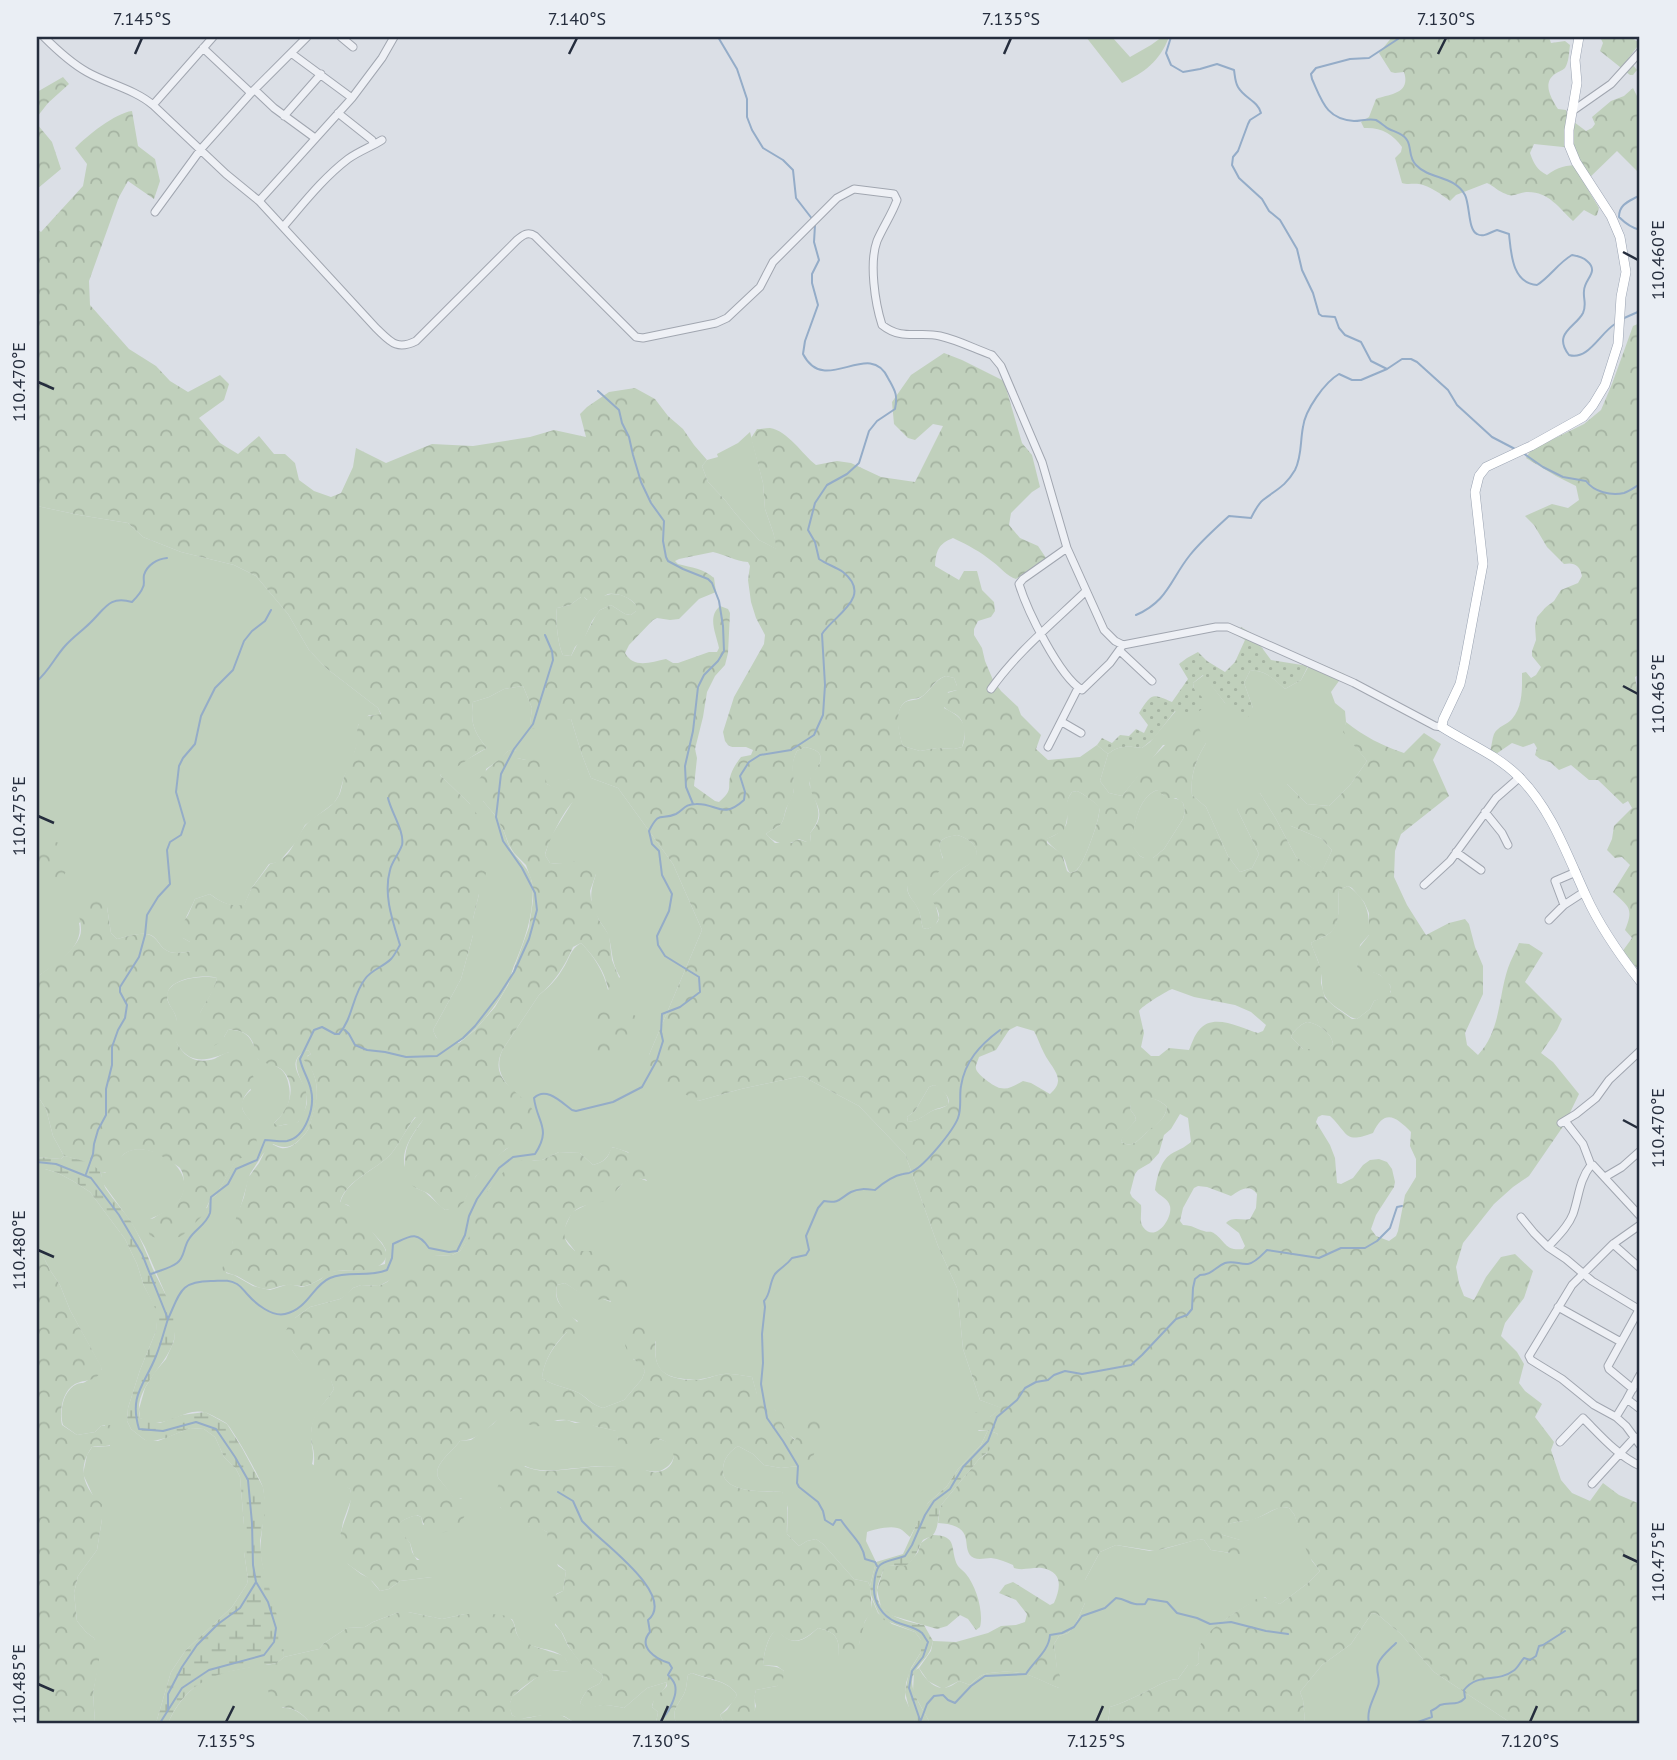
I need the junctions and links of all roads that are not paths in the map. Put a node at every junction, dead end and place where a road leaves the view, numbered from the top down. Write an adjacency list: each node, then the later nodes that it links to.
1 (44, 37): 14 (street)
2 (213, 37): 8 (street)
3 (307, 37): 10 (street)
4 (341, 37): 7 (street)
5 (394, 37): 13 (street)
6 (1579, 37): 15 (main road)
7 (353, 47)
8 (203, 48): 12 (street); 14 (street)
9 (1640, 52): 15 (street)
10 (291, 54): 11 (street); 12 (street)
11 (321, 74): 13 (street); 17 (street)
12 (253, 92): 17 (street); 21 (street)
13 (352, 98): 16 (street)
14 (153, 105): 21 (street)
15 (1571, 112): 33 (main road)
16 (338, 113): 18 (street); 20 (street)
17 (284, 116): 18 (street)
18 (315, 138): 22 (street)
19 (382, 140): 20 (street)
20 (373, 144): 24 (street)
21 (201, 149): 22 (street); 23 (street)
22 (259, 201): 24 (street)
23 (155, 212)
24 (283, 227): 25 (street)
25 (1066, 548): 26 (street); 27 (street)
26 (1086, 591): 27 (street); 28 (street)
27 (1041, 635): 30 (street); 31 (street)
28 (1121, 648): 29 (street); 30 (street); 33 (street)
29 (1152, 681)
30 (1079, 688): 32 (street)
31 (991, 689)
32 (1062, 722): 34 (street); 35 (street)
33 (1442, 727): 36 (main road)
34 (1081, 733)
35 (1048, 747)
36 (1520, 777): 37 (street); 41 (main road)
37 (1485, 812): 38 (street); 39 (street)
38 (1508, 845)
39 (1456, 852): 40 (street); 42 (street)
40 (1481, 870)
41 (1576, 872): 43 (main road); 44 (street)
42 (1424, 885)
43 (1584, 892): 44 (street); 46 (main road)
44 (1564, 905): 45 (street)
45 (1549, 920)
46 (1640, 981)
47 (1640, 1051): 49 (street)
48 (1640, 1151): 50 (street)
49 (1591, 1165): 50 (street); 55 (street)
50 (1605, 1177): 51 (street)
51 (1640, 1216)
52 (1521, 1217): 55 (street)
53 (1640, 1225): 54 (street)
54 (1613, 1244): 56 (street); 57 (street)
55 (1548, 1247): 57 (street)
56 (1640, 1268)
57 (1582, 1273): 58 (street); 59 (street)
58 (1558, 1307): 60 (street); 64 (street)
59 (1640, 1309): 60 (street)
60 (1621, 1342): 62 (street)
61 (1640, 1376): 62 (street)
62 (1633, 1388): 63 (street)
63 (1627, 1399): 65 (street); 66 (street)
64 (1594, 1405): 66 (street); 67 (street)
65 (1640, 1409)
66 (1616, 1417): 68 (street)
67 (1583, 1418): 69 (street); 70 (street)
68 (1638, 1441): 70 (street)
69 (1560, 1443)
70 (1619, 1454): 71 (street); 72 (street)
71 (1640, 1466)
72 (1592, 1484)

